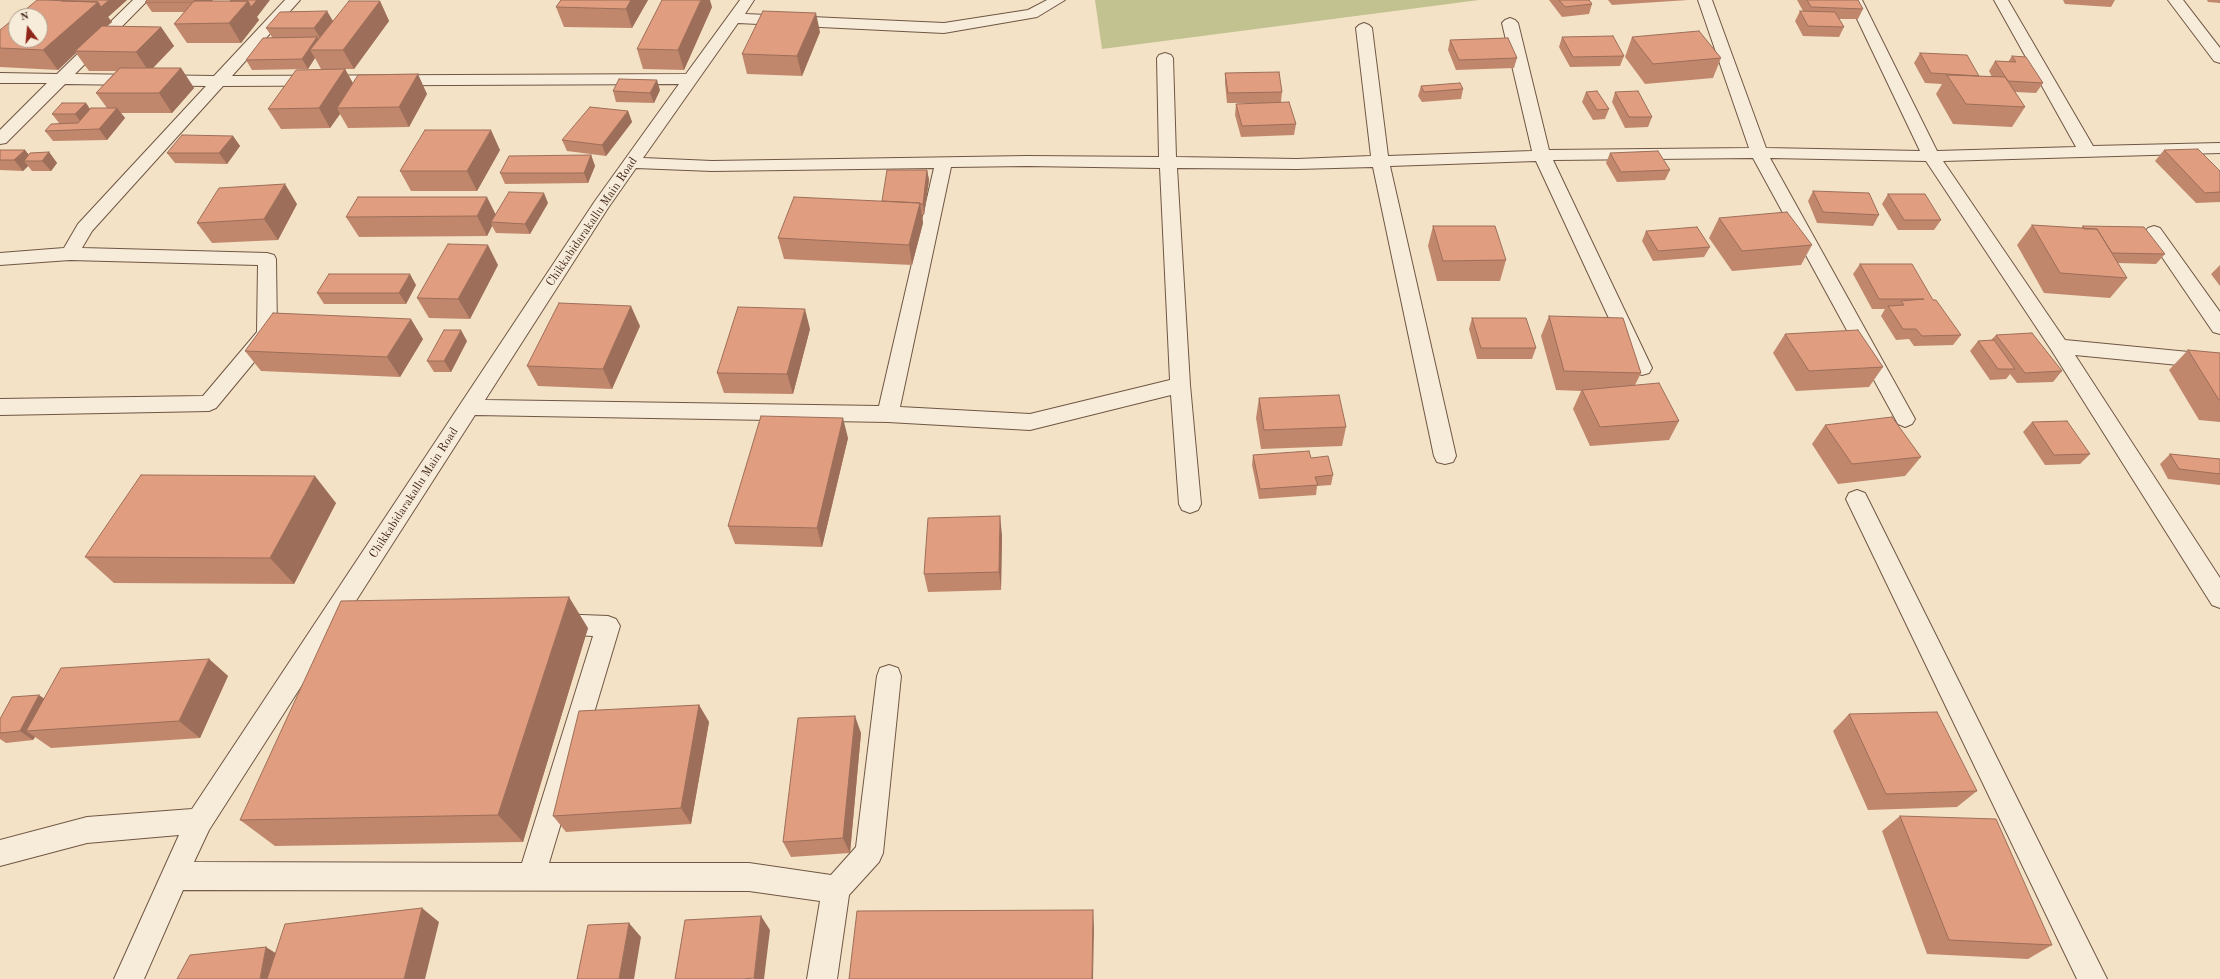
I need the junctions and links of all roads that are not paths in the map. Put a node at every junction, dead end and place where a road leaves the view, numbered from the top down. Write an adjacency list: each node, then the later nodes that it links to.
1 (141, 0): 15 (street)
2 (293, 0): 17 (street)
3 (747, 0): 9 (street, Chikkabidarakallu Main Road)
4 (1058, 0): 9 (street)
5 (1705, 0): 21 (street)
6 (1855, 0): 23 (street)
7 (2001, 0): 20 (street)
8 (2175, 0): 13 (street)
9 (734, 18): 16 (street, Chikkabidarakallu Main Road)
10 (1510, 23): 22 (street)
11 (1364, 28): 24 (street)
12 (1165, 58): 26 (street)
13 (2220, 58)
14 (0, 78): 15 (street)
15 (61, 78): 17 (street); 18 (street)
16 (691, 79): 17 (street); 27 (street, Chikkabidarakallu Main Road)
17 (220, 80): 29 (street)
18 (0, 138)
19 (2220, 148): 20 (street)
20 (2087, 151): 23 (street)
21 (1759, 153): 22 (street); 23 (street); 39 (street)
22 (1542, 155): 24 (street); 34 (street)
23 (1931, 156): 32 (street)
24 (1380, 161): 26 (street); 40 (street)
25 (944, 162): 26 (street); 27 (street); 38 (street)
26 (1168, 162): 35 (street)
27 (632, 163): 37 (street, Chikkabidarakallu Main Road)
28 (2154, 232): 31 (street)
29 (70, 254): 30 (street); 36 (street)
30 (0, 259)
31 (2220, 327)
32 (2059, 346): 33 (street); 43 (street)
33 (2220, 362)
34 (1642, 368)
35 (1180, 385): 38 (street); 42 (street)
36 (0, 407)
37 (470, 407): 38 (street); 46 (street, Chikkabidarakallu Main Road)
38 (888, 414)
39 (1905, 419)
40 (1444, 456)
41 (1857, 500): 53 (street)
42 (1190, 504)
43 (2220, 598)
44 (530, 622): 49 (street)
45 (889, 676): 50 (street)
46 (199, 821): 47 (street); 48 (street, Chikkabidarakallu Main Road)
47 (0, 853)
48 (175, 876): 49 (street); 51 (street, Chikkabidarakallu Main Road)
49 (531, 878): 50 (street)
50 (836, 889): 52 (street)
51 (129, 979)
52 (822, 979)
53 (2092, 979)

